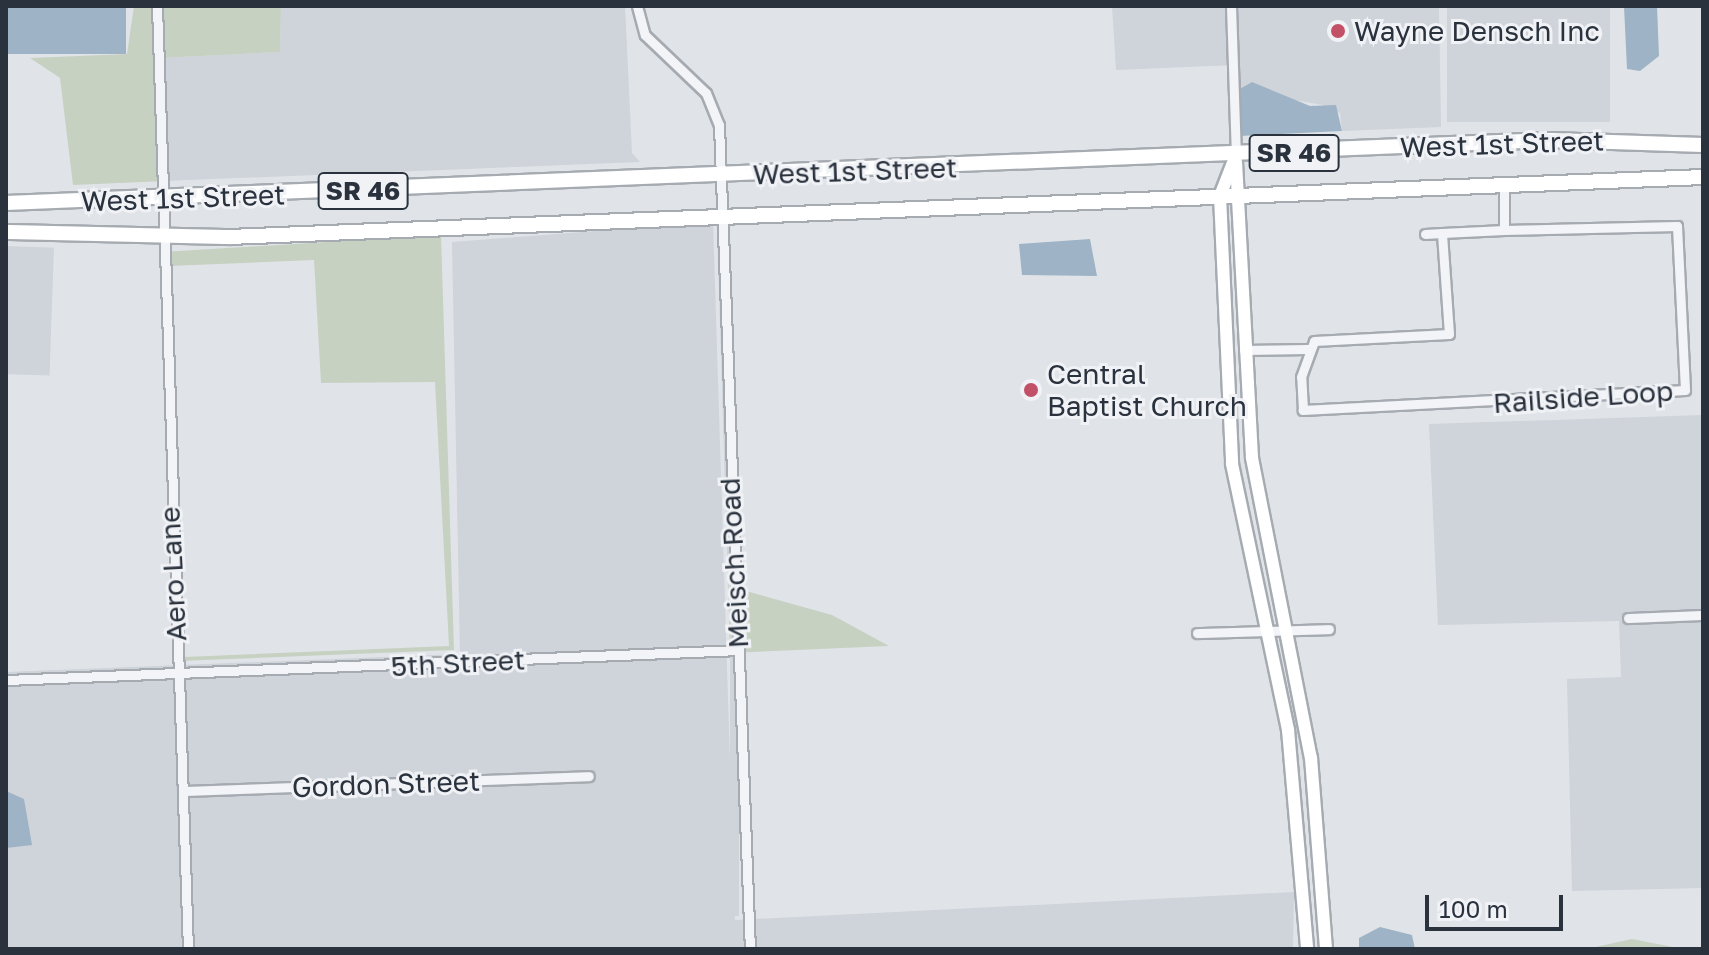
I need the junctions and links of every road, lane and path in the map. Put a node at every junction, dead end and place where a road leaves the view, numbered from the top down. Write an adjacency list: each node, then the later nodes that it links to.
1 (157, 6): 11 (street, Aero Lane)
2 (637, 6): 6 (street, Meisch Road)
3 (1231, 6): 5 (street)
4 (1703, 145): 5 (main road, West 1st Street / SR 46)
5 (1236, 155): 6 (main road, West 1st Street / SR 46); 9 (main road); 10 (main road)
6 (720, 177): 11 (main road, West 1st Street / SR 46); 13 (street, Meisch Road)
7 (1703, 177): 8 (main road, West 1st Street / SR 46)
8 (1504, 185): 10 (main road, West 1st Street / SR 46); 14 (street)
9 (1220, 196): 10 (main road, West 1st Street / SR 46); 13 (main road, West 1st Street / SR 46); 24 (main road)
10 (1238, 196): 20 (main road)
11 (165, 199): 12 (main road, West 1st Street / SR 46); 18 (street, Aero Lane)
12 (6, 203)
13 (718, 217): 18 (main road, West 1st Street / SR 46); 27 (street, Meisch Road)
14 (1504, 230): 16 (street, Railside Loop); 19 (street, Railside Loop)
15 (6, 232): 18 (main road, West 1st Street / SR 46)
16 (1442, 233): 17 (street, Railside Loop); 19 (street)
17 (1425, 234)
18 (162, 237): 28 (street, Aero Lane)
19 (1308, 349): 20 (street)
20 (1244, 350): 25 (main road)
21 (1703, 615): 22 (street)
22 (1628, 618)
23 (1329, 629): 25 (street)
24 (1265, 631): 25 (street); 26 (street); 34 (main road)
25 (1285, 631): 35 (main road)
26 (1197, 633)
27 (739, 650): 28 (street, 5th Street); 33 (street, Meisch Road)
28 (178, 673): 29 (street, 5th Street); 31 (street, Aero Lane)
29 (6, 680)
30 (589, 776): 31 (street, Gordon Street)
31 (183, 791): 32 (street, Aero Lane)
32 (188, 949)
33 (750, 949)
34 (1307, 949)
35 (1326, 949)

